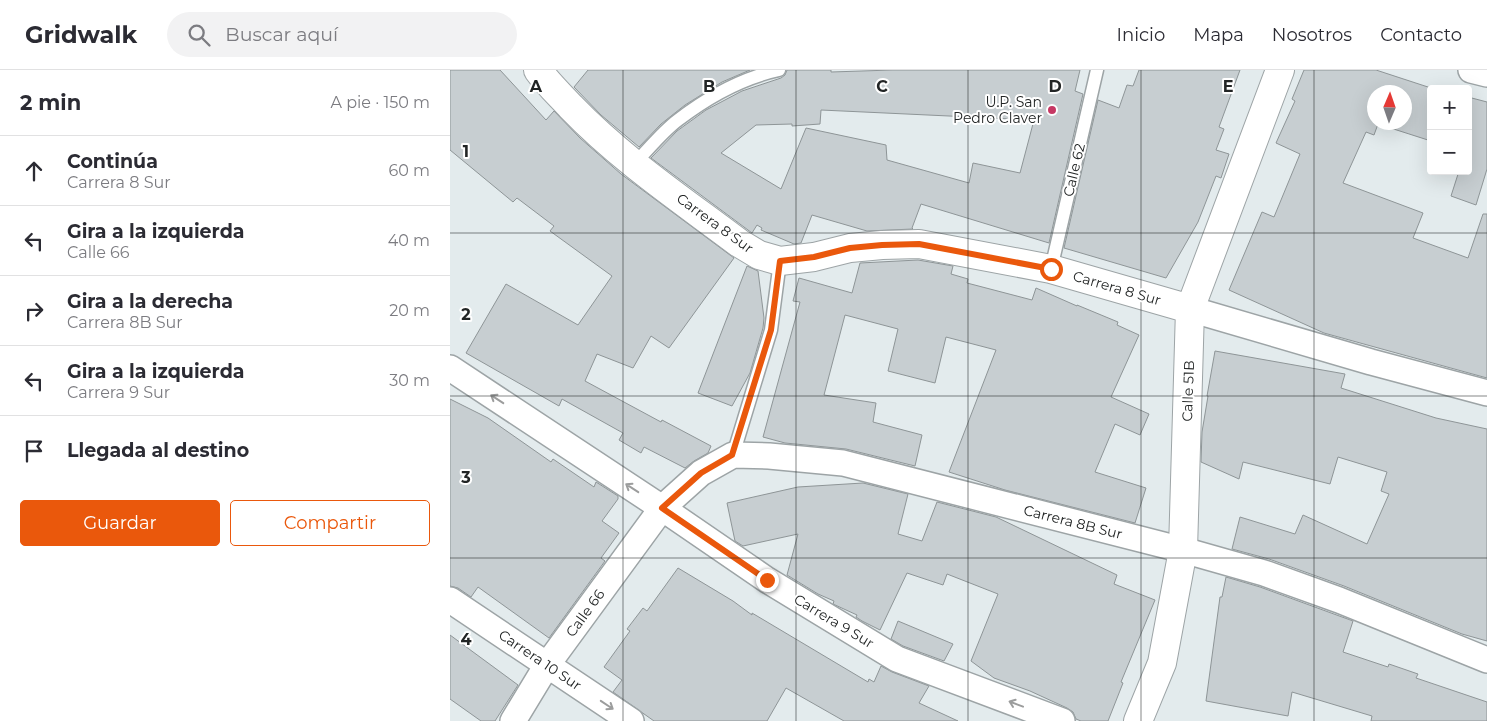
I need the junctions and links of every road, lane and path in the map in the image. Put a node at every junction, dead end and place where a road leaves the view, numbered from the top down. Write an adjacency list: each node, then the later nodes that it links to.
1 (779, 70): 7 (lane)
2 (1097, 70): 9 (lane, Calle 62)
3 (1280, 70): 10 (street, Calle 51B)
4 (1471, 70): 6 (street)
5 (547, 73): 7 (street, Carrera 8 Sur)
6 (1487, 74)
7 (634, 164): 8 (street, Carrera 8 Sur)
8 (780, 261): 9 (street, Carrera 8 Sur); 13 (lane)
9 (1051, 269): 10 (street, Carrera 8 Sur)
10 (1190, 309): 12 (street, Carrera 8 Sur); 15 (street, Calle 51B)
11 (450, 368): 14 (street, Carrera 9 Sur, one-way to 11)
12 (1487, 393)
13 (732, 455): 14 (street); 15 (street, Carrera 8B Sur)
14 (662, 508): 18 (street, Calle 66); 21 (street, Carrera 9 Sur, one-way to 14)
15 (1183, 550): 17 (street, Carrera 8B Sur); 22 (street, Calle 51B)
16 (450, 600): 18 (street, Carrera 10 Sur)
17 (1487, 660)
18 (548, 665): 19 (street, Calle 66); 20 (street, Carrera 10 Sur, one-way to 20)
19 (513, 721)
20 (631, 721)
21 (1062, 721)
22 (1138, 721)

